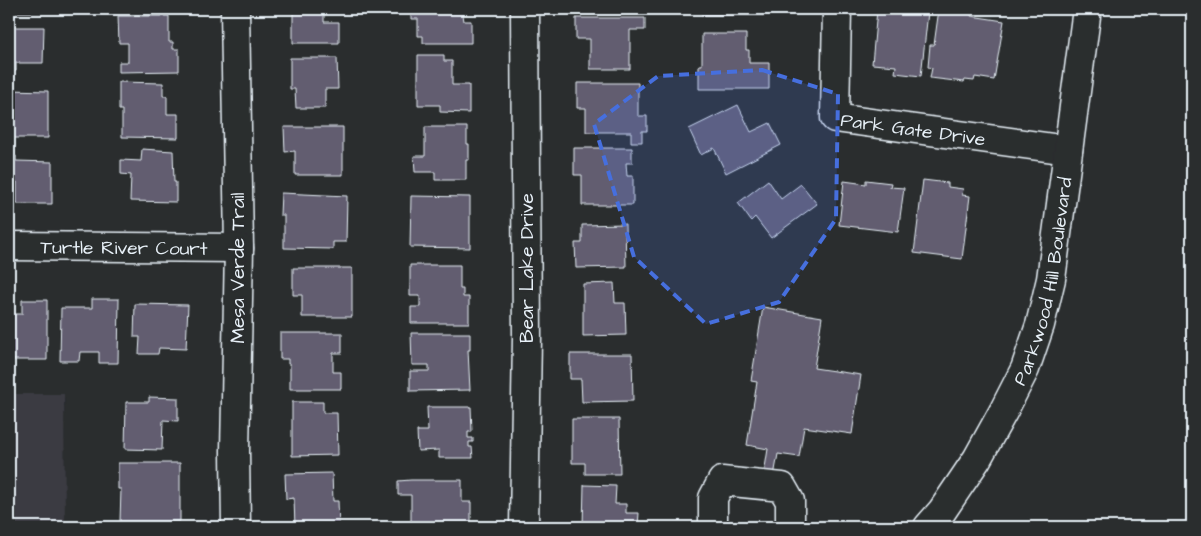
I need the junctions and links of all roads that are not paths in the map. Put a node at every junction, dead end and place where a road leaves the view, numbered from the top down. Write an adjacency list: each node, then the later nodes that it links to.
1 (235, 9): 7 (street, Mesa Verde Trail)
2 (525, 9): 9 (street, Bear Lake Drive)
3 (837, 9): 5 (street, Park Gate Drive)
4 (1087, 9): 5 (street, Parkwood Hill Boulevard)
5 (1068, 150): 12 (street, Parkwood Hill Boulevard)
6 (9, 246): 7 (street, Turtle River Court)
7 (239, 248): 8 (street, Mesa Verde Trail)
8 (236, 527)
9 (524, 527)
10 (713, 527): 11 (street)
11 (790, 527)
12 (928, 527)

